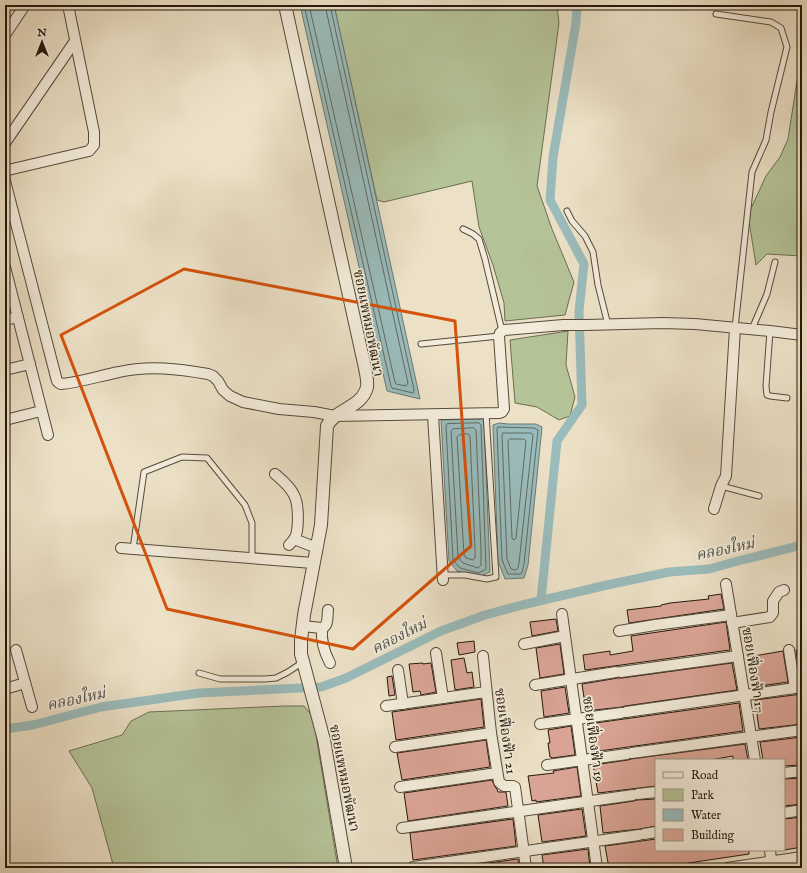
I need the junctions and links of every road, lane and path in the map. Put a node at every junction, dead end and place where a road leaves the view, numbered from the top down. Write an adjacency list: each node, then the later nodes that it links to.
1 (25, 5): 5 (street)
2 (68, 5): 6 (street)
3 (285, 5): 29 (street, ซอยแพหมอพัฒนา)
4 (716, 14): 17 (lane)
5 (5, 35)
6 (75, 41): 7 (street); 8 (street)
7 (5, 143)
8 (5, 174)
9 (5, 181): 29 (street)
10 (567, 211): 16 (lane)
11 (462, 229): 20 (lane)
12 (775, 262): 18 (lane)
13 (5, 271): 14 (street)
14 (18, 317): 15 (street); 23 (street)
15 (5, 320)
16 (608, 325): 17 (street); 20 (street)
17 (735, 328): 18 (street); 33 (street)
18 (752, 329): 19 (street)
19 (770, 331): 21 (street); 25 (lane)
20 (501, 333): 22 (lane); 27 (street)
21 (802, 335)
22 (421, 344)
23 (30, 364): 24 (street); 26 (street)
24 (5, 370)
25 (787, 398)
26 (41, 411): 30 (street); 31 (street)
27 (486, 414): 28 (street); 41 (lane)
28 (433, 415): 29 (street); 41 (street)
29 (335, 416): 36 (street)
30 (5, 420)
31 (48, 435)
32 (275, 474): 36 (street)
33 (721, 486): 34 (lane); 35 (street)
34 (759, 496)
35 (714, 510)
36 (317, 546): 40 (street)
37 (121, 548): 38 (street)
38 (133, 549): 39 (street); 39 (lane)
39 (252, 558): 40 (street)
40 (313, 563): 47 (street)
41 (443, 577)
42 (726, 584): 46 (street, ซอยเฟื่องฟ้า 17)
43 (784, 590): 46 (street)
44 (328, 610): 48 (street)
45 (562, 614): 50 (street, ซอยเฟื่องฟ้า 19)
46 (732, 619): 49 (street); 56 (street, ซอยเฟื่องฟ้า 17)
47 (302, 626): 48 (street); 57 (street)
48 (322, 628): 58 (street)
49 (619, 631)
50 (565, 636): 51 (street); 61 (street, ซอยเฟื่องฟ้า 19)
51 (524, 644)
52 (16, 650): 62 (street)
53 (789, 650): 64 (street)
54 (436, 653): 68 (street)
55 (483, 656): 66 (street, ซอยเฟื่องฟ้า 21)
56 (738, 656): 61 (street); 67 (street, ซอยเฟื่องฟ้า 17)
57 (303, 662): 60 (lane); 98 (street, ซอยแพหมอพัฒนา)
58 (330, 662)
59 (398, 670): 69 (street)
60 (199, 673)
61 (571, 679): 63 (street); 72 (street, ซอยเฟื่องฟ้า 19)
62 (25, 683): 65 (street); 71 (street)
63 (535, 685)
64 (798, 688): 67 (street)
65 (5, 689)
66 (486, 692): 68 (street); 75 (street, ซอยเฟื่องฟ้า 21)
67 (744, 696): 72 (street); 76 (street, ซอยเฟื่องฟ้า 17)
68 (443, 698): 69 (street)
69 (403, 704): 70 (street)
70 (386, 706)
71 (32, 707)
72 (577, 720): 73 (street); 79 (street, ซอยเฟื่องฟ้า 19)
73 (540, 724)
74 (802, 730): 76 (street)
75 (491, 733): 77 (street); 82 (street, ซอยเฟื่องฟ้า 21)
76 (751, 737): 78 (street, ซอยเฟื่องฟ้า 17); 79 (street)
77 (395, 747)
78 (755, 759)
79 (582, 760): 80 (street); 86 (street, ซอยเฟื่องฟ้า 19)
80 (548, 765)
81 (802, 771): 83 (street)
82 (497, 772): 84 (street); 88 (street, ซอยเฟื่องฟ้า 21)
83 (785, 773)
84 (400, 787)
85 (655, 792): 86 (street)
86 (588, 801): 88 (street); 92 (street, ซอยเฟื่องฟ้า 19)
87 (802, 810): 89 (street)
88 (518, 811): 90 (street); 93 (street, ซอยเฟื่องฟ้า 21)
89 (785, 813)
90 (402, 828)
91 (655, 832): 92 (street)
92 (594, 841): 93 (street); 100 (street, ซอยเฟื่องฟ้า 19)
93 (524, 851): 97 (street); 99 (street, ซอยเฟื่องฟ้า 21)
94 (770, 851): 96 (street)
95 (802, 857): 96 (street)
96 (772, 865): 101 (street)
97 (413, 867)
98 (346, 868)
99 (526, 868)
100 (597, 868)
101 (727, 868)

